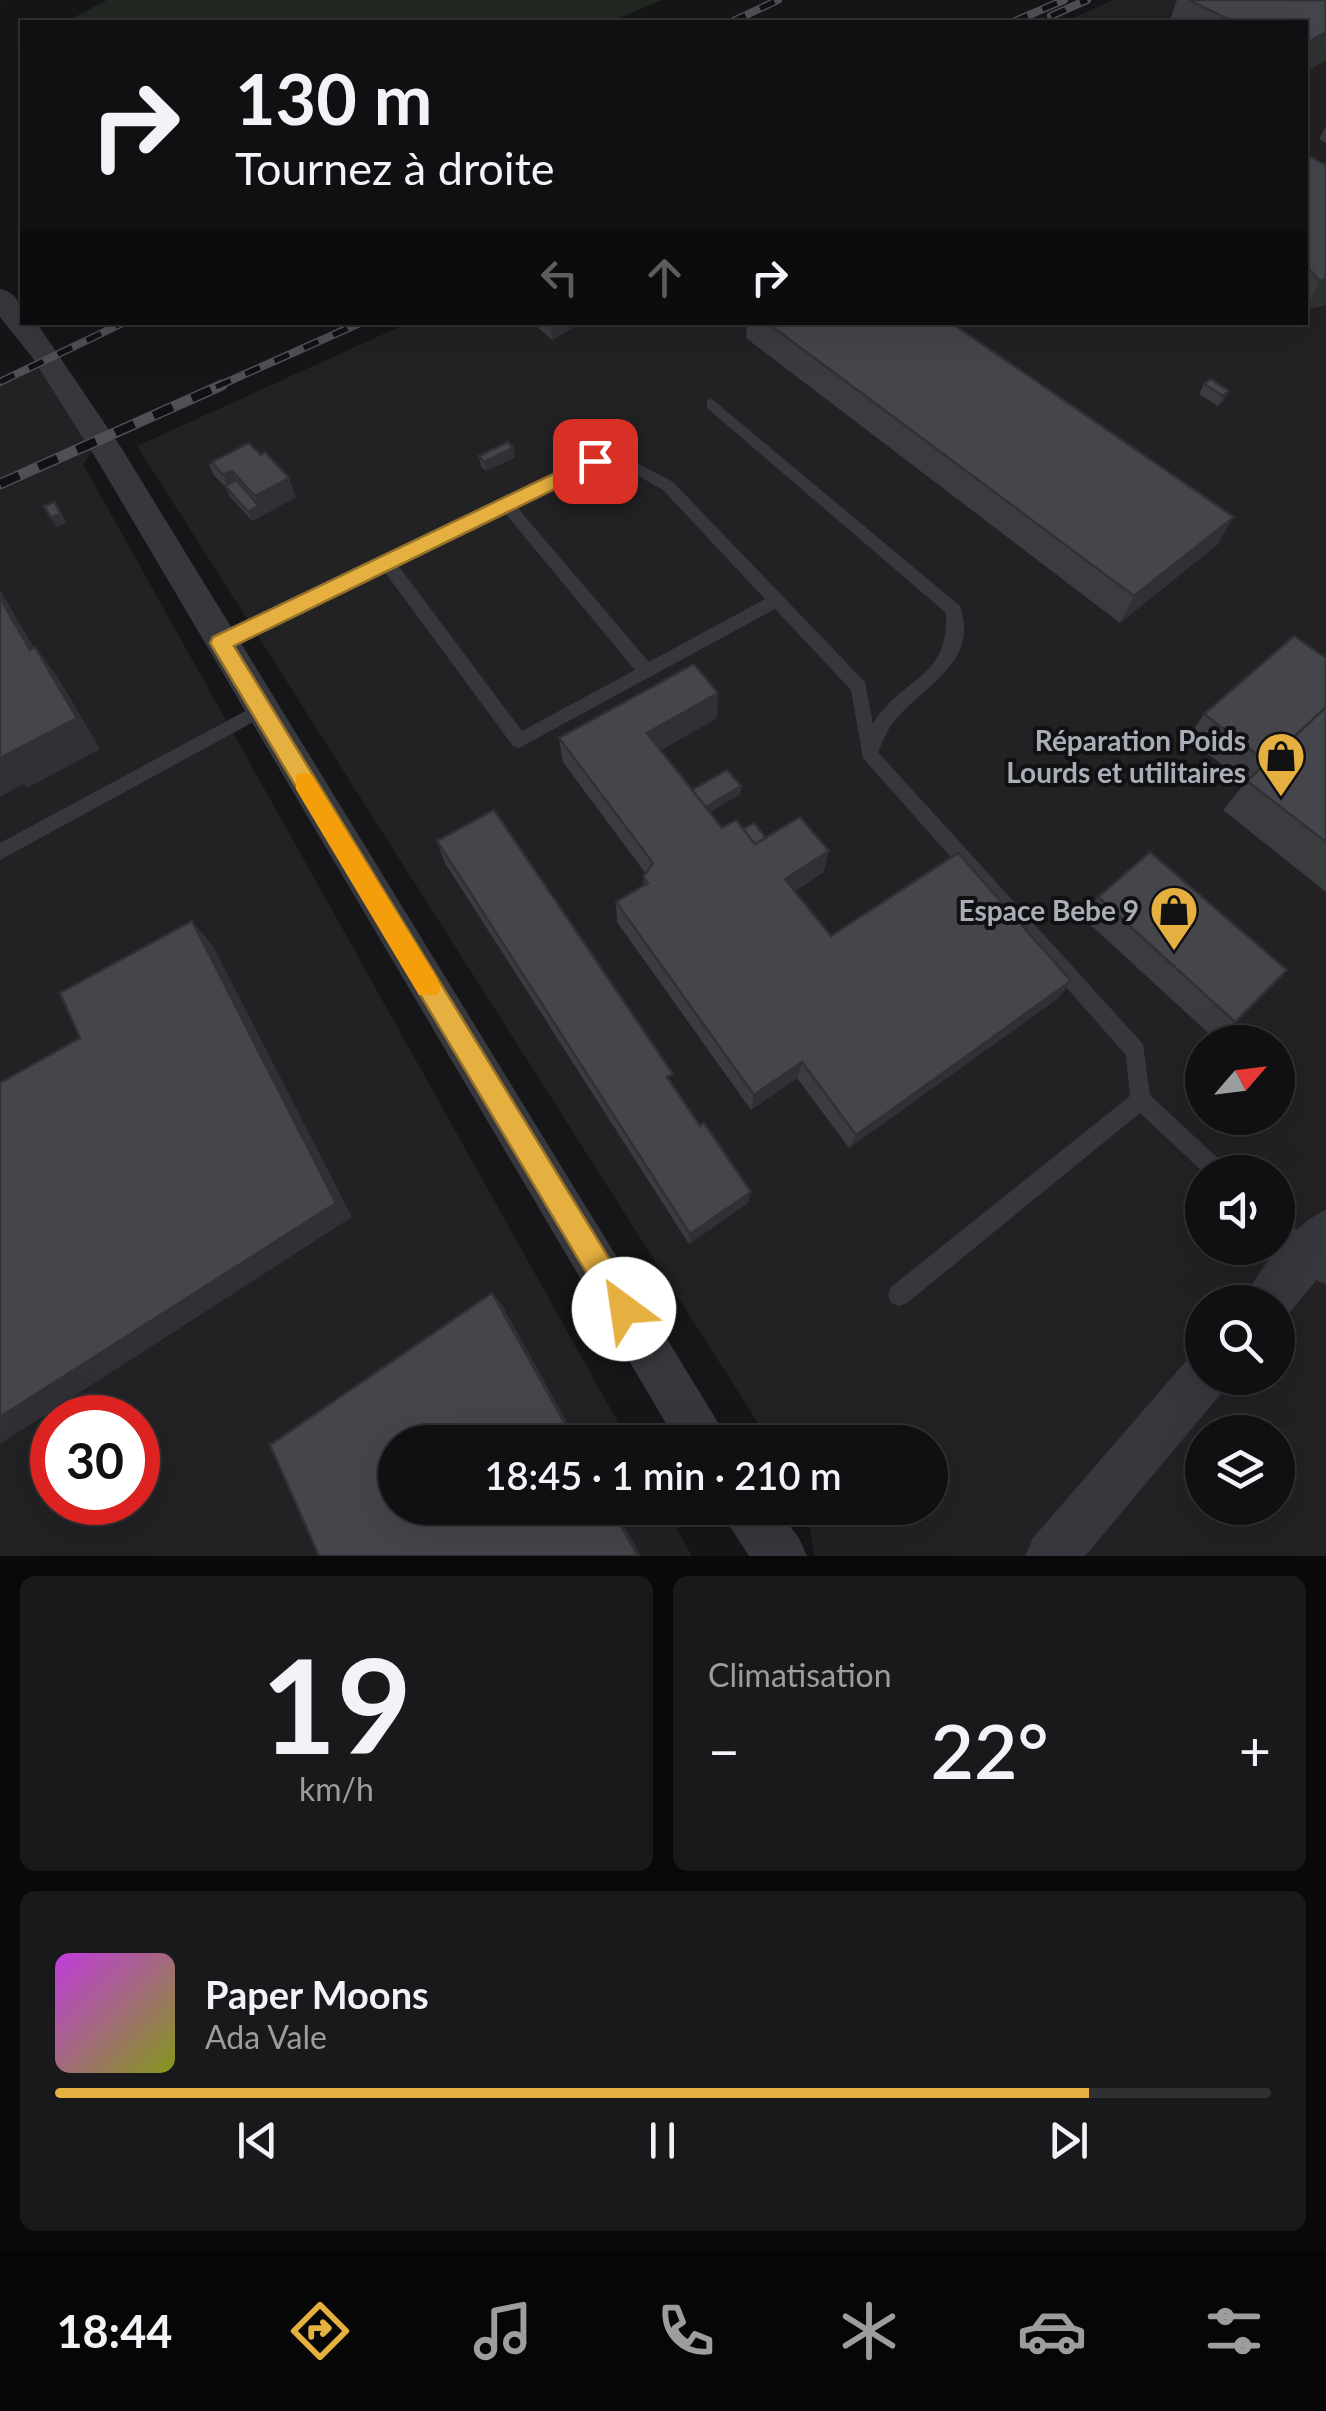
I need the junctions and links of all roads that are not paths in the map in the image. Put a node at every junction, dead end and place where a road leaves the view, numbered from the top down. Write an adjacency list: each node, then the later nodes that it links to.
1 (0, 298): 2 (street)
2 (20, 323)
3 (22, 325): 8 (street)
4 (712, 404): 11 (lane)
5 (506, 504): 6 (lane); 7 (lane); 9 (lane)
6 (386, 562): 8 (lane); 9 (lane)
7 (777, 600): 9 (lane); 11 (lane)
8 (221, 643): 10 (street)
9 (646, 672)
10 (260, 710): 12 (lane); 19 (street)
11 (870, 753): 13 (lane)
12 (0, 852)
13 (1140, 1100): 14 (lane); 17 (lane)
14 (1200, 1155)
15 (1309, 1248): 16 (street)
16 (1280, 1285)
17 (898, 1295)
18 (1188, 1395): 22 (street)
19 (695, 1425)
20 (757, 1525): 21 (street)
21 (780, 1556)
22 (1051, 1556)

